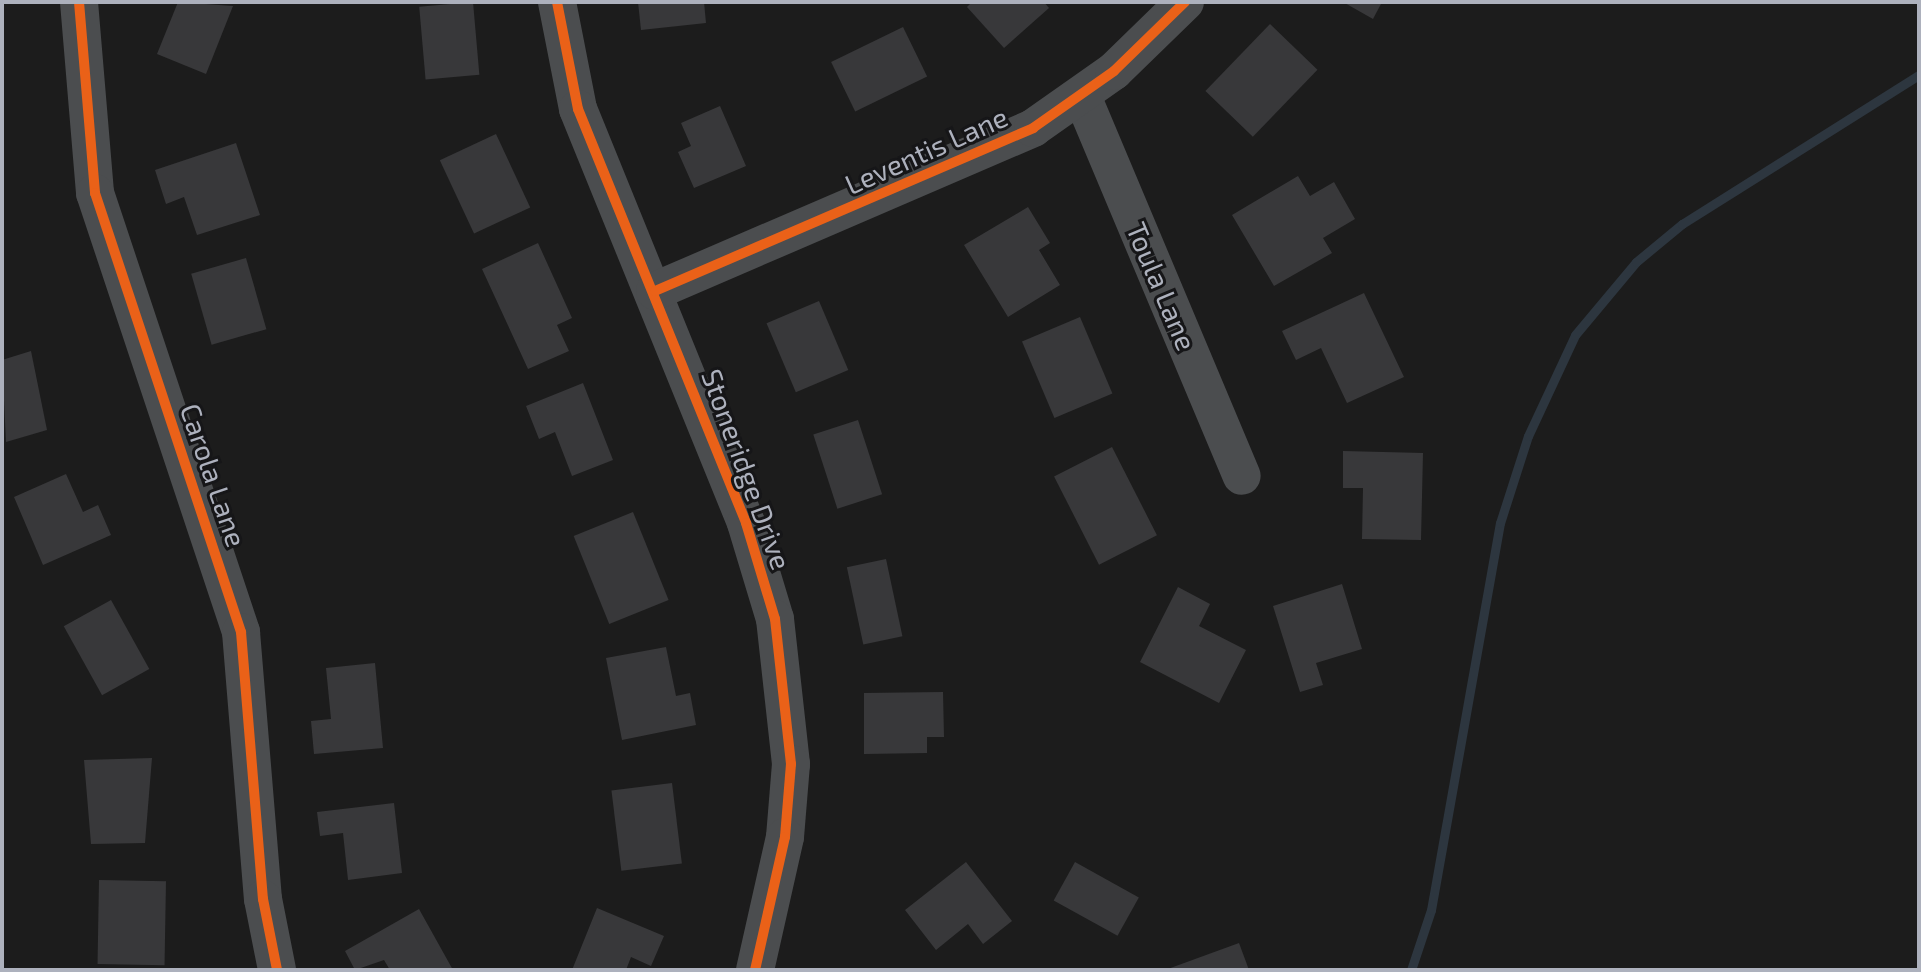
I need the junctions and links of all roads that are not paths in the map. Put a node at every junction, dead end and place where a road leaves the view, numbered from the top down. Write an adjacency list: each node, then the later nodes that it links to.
1 (79, 2): 7 (street, Carola Lane)
2 (557, 2): 5 (street, Stoneridge Drive)
3 (1185, 2): 4 (street, Leventis Lane)
4 (1082, 96): 5 (street, Leventis Lane); 6 (street, Toula Lane)
5 (655, 291): 8 (street, Stoneridge Drive)
6 (1242, 476)
7 (277, 970)
8 (755, 970)

